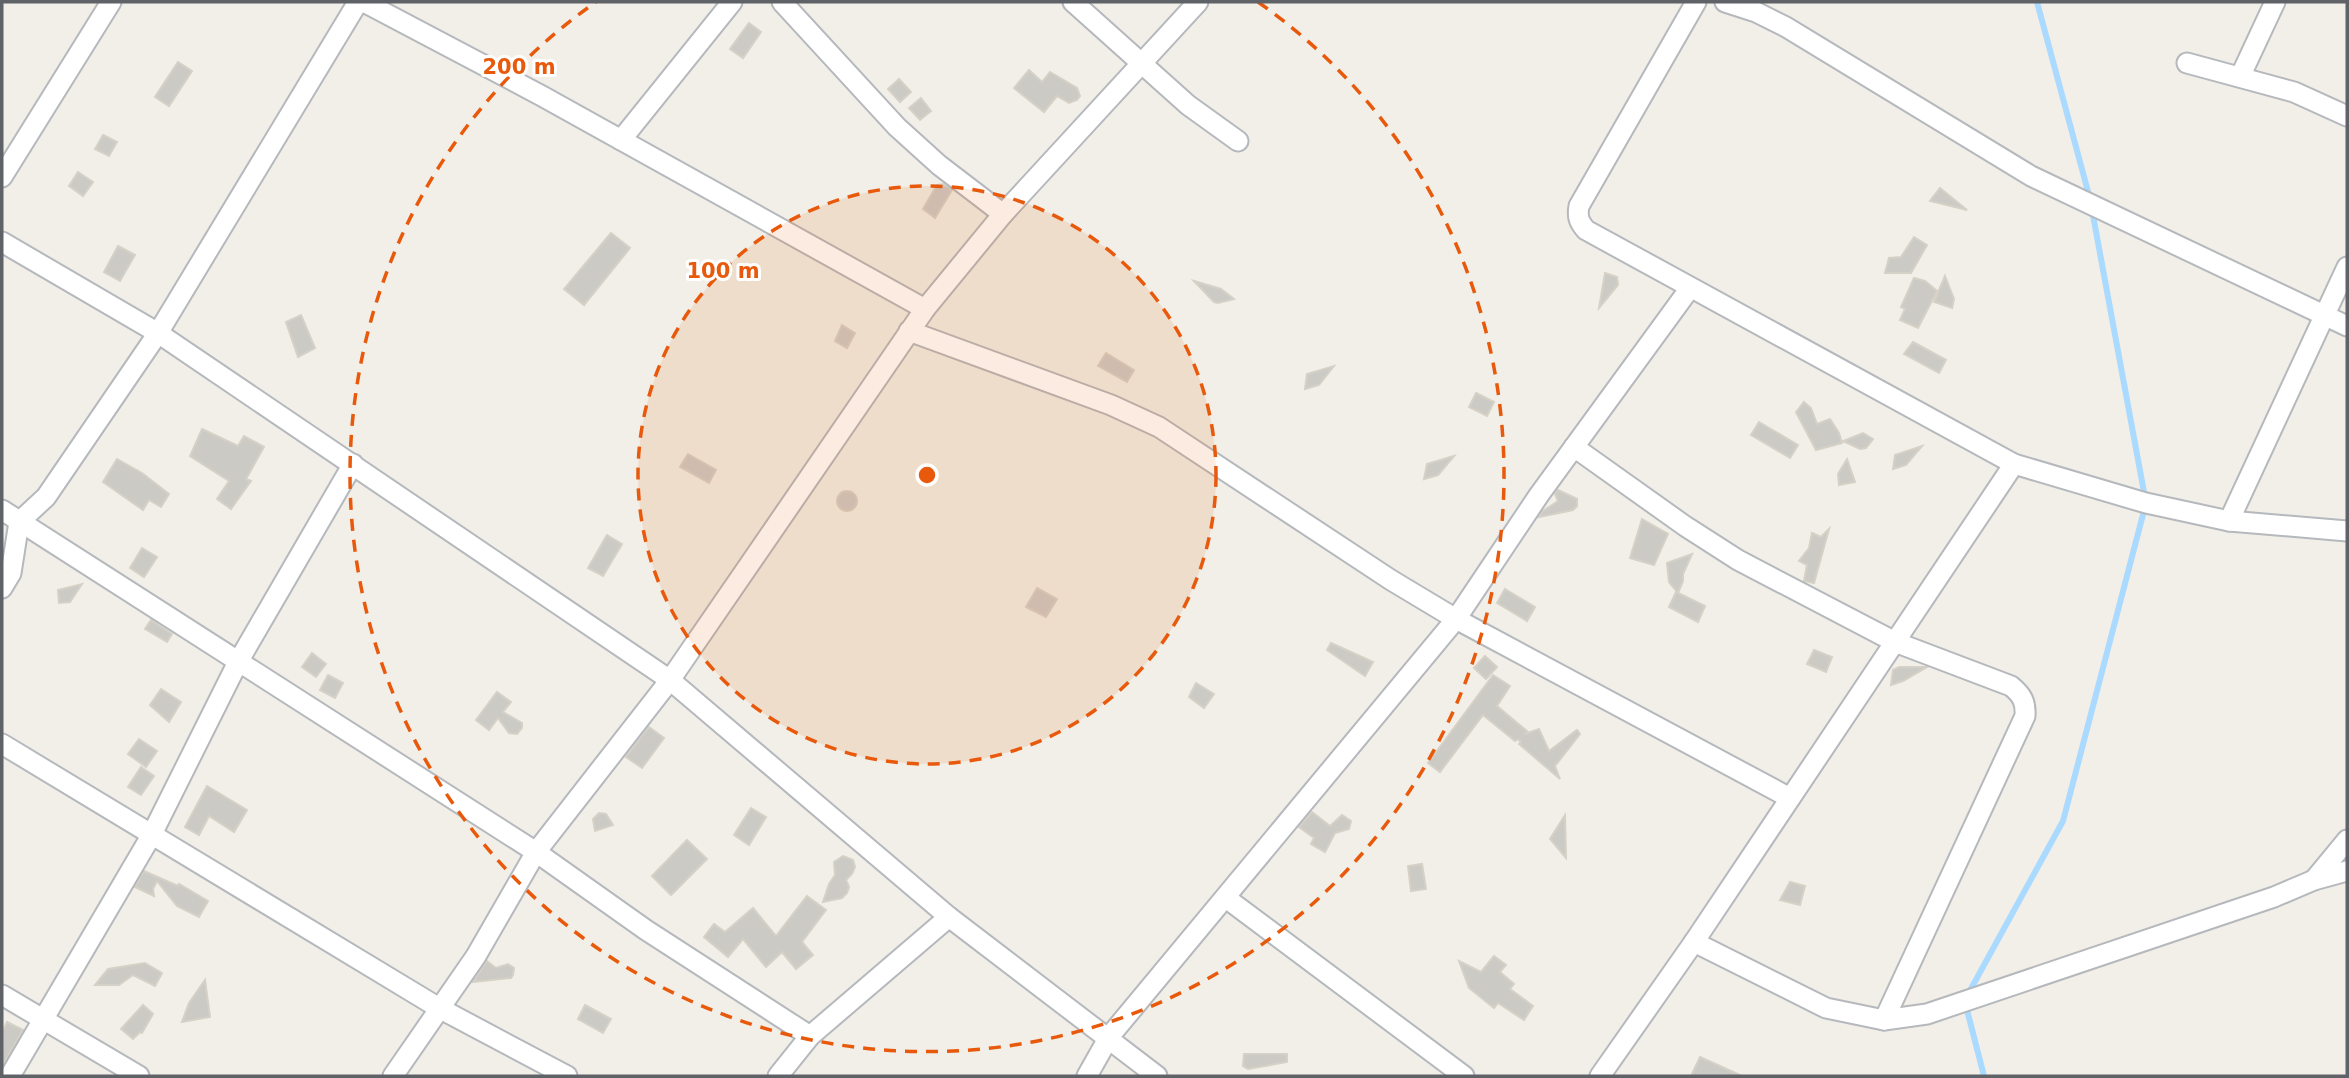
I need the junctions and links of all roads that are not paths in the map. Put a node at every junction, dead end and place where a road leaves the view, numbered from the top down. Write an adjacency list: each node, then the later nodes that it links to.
1 (111, 2): 17 (street)
2 (358, 2): 26 (street)
3 (364, 2): 15 (street)
4 (732, 2): 15 (street)
5 (782, 2): 18 (street)
6 (1073, 2): 12 (street)
7 (1198, 2): 12 (street)
8 (1696, 2): 21 (street)
9 (1725, 2): 23 (street)
10 (2275, 2): 13 (street)
11 (2187, 63): 13 (street)
12 (1142, 64): 16 (street); 18 (street)
13 (2240, 77): 14 (street)
14 (2347, 116)
15 (621, 140): 22 (street)
16 (1238, 141)
17 (2, 177)
18 (1003, 214): 22 (street)
19 (2, 242): 26 (street)
20 (2347, 267): 23 (street)
21 (1690, 288): 27 (street); 29 (street)
22 (925, 309): 25 (street)
23 (2324, 315): 24 (street); 31 (street)
24 (2347, 326)
25 (909, 331): 35 (street); 38 (street)
26 (158, 333): 28 (street); 32 (street)
27 (1574, 447): 35 (street); 36 (street)
28 (353, 464): 37 (street); 38 (street)
29 (2014, 464): 31 (street); 36 (street)
30 (2, 510): 32 (street)
31 (2229, 521): 33 (street)
32 (19, 522): 34 (street); 37 (street)
33 (2347, 531)
34 (2, 588)
35 (1456, 619): 40 (street); 46 (street)
36 (1895, 642): 40 (street); 52 (street)
37 (238, 662): 41 (street); 43 (street)
38 (670, 680): 43 (street); 47 (street)
39 (2, 744): 41 (street)
40 (1790, 798): 48 (street)
41 (151, 835): 50 (street); 51 (street)
42 (2347, 840): 45 (street)
43 (536, 852): 50 (street); 53 (street)
44 (2347, 871): 45 (street)
45 (2314, 880): 52 (street)
46 (1226, 898): 54 (street); 62 (street)
47 (949, 917): 53 (street); 54 (street)
48 (1694, 942): 52 (street); 63 (street)
49 (2, 995): 51 (street)
50 (439, 1008): 57 (street); 58 (street)
51 (41, 1020): 55 (street); 56 (street)
52 (1884, 1020)
53 (810, 1036): 59 (street)
54 (1109, 1037): 60 (street); 61 (street)
55 (10, 1076)
56 (139, 1076)
57 (393, 1076)
58 (567, 1076)
59 (778, 1076)
60 (1087, 1076)
61 (1157, 1076)
62 (1464, 1076)
63 (1600, 1076)

